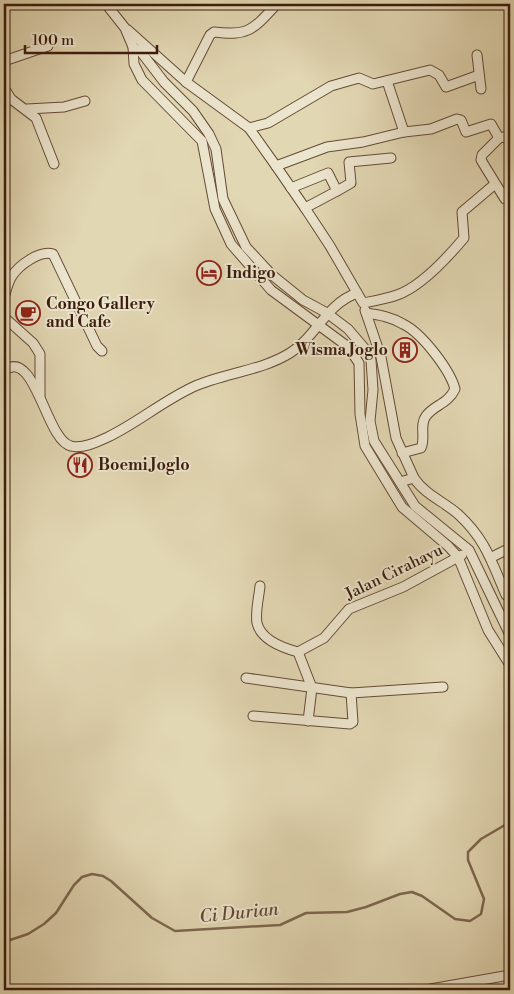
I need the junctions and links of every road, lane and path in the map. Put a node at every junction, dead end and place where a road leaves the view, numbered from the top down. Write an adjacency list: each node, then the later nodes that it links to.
1 (106, 4): 3 (street)
2 (275, 6): 10 (street)
3 (125, 28): 5 (street); 10 (street)
4 (48, 46): 7 (street)
5 (133, 47): 30 (street); 33 (street)
6 (476, 55): 8 (street)
7 (4, 61)
8 (479, 75): 9 (street); 12 (street)
9 (387, 80): 15 (street); 16 (street)
10 (186, 82): 15 (street)
11 (4, 88): 14 (street)
12 (481, 89)
13 (85, 101): 14 (street)
14 (26, 109): 20 (street)
15 (248, 128): 21 (street)
16 (404, 132): 18 (street); 21 (street)
17 (510, 136): 18 (street)
18 (499, 138): 22 (street)
19 (391, 158): 24 (street)
20 (54, 164)
21 (276, 166): 23 (street)
22 (495, 184): 25 (street); 29 (street)
23 (291, 188): 24 (street); 26 (street)
24 (337, 191): 26 (street)
25 (505, 199)
26 (305, 208): 27 (street)
27 (357, 293): 29 (street); 30 (street)
28 (4, 298): 34 (street)
29 (363, 303): 31 (street)
30 (327, 313): 33 (street); 37 (street)
31 (366, 313): 39 (street); 39 (street)
32 (4, 317): 36 (street)
33 (318, 324): 36 (street); 38 (street)
34 (102, 351)
35 (4, 371): 36 (street)
36 (40, 396)
37 (374, 441): 38 (street); 40 (street)
38 (364, 446): 41 (street)
39 (402, 453): 42 (street)
40 (385, 459): 41 (street); 43 (street)
41 (374, 464): 46 (street)
42 (414, 478): 43 (street); 47 (street)
43 (400, 482): 45 (street)
44 (510, 548): 47 (street)
45 (468, 550): 46 (street, Jalan Cirahayu); 50 (street)
46 (458, 557): 51 (street, Jalan Cirahayu); 52 (street)
47 (492, 557): 49 (street)
48 (260, 586): 51 (street)
49 (510, 598)
50 (510, 635)
51 (298, 652): 55 (street)
52 (510, 665)
53 (246, 678): 55 (street)
54 (443, 687): 56 (street)
55 (312, 688): 56 (street); 58 (street)
56 (351, 693): 58 (street)
57 (253, 716): 58 (street)
58 (308, 721)
59 (510, 975): 60 (street)
60 (425, 990)

